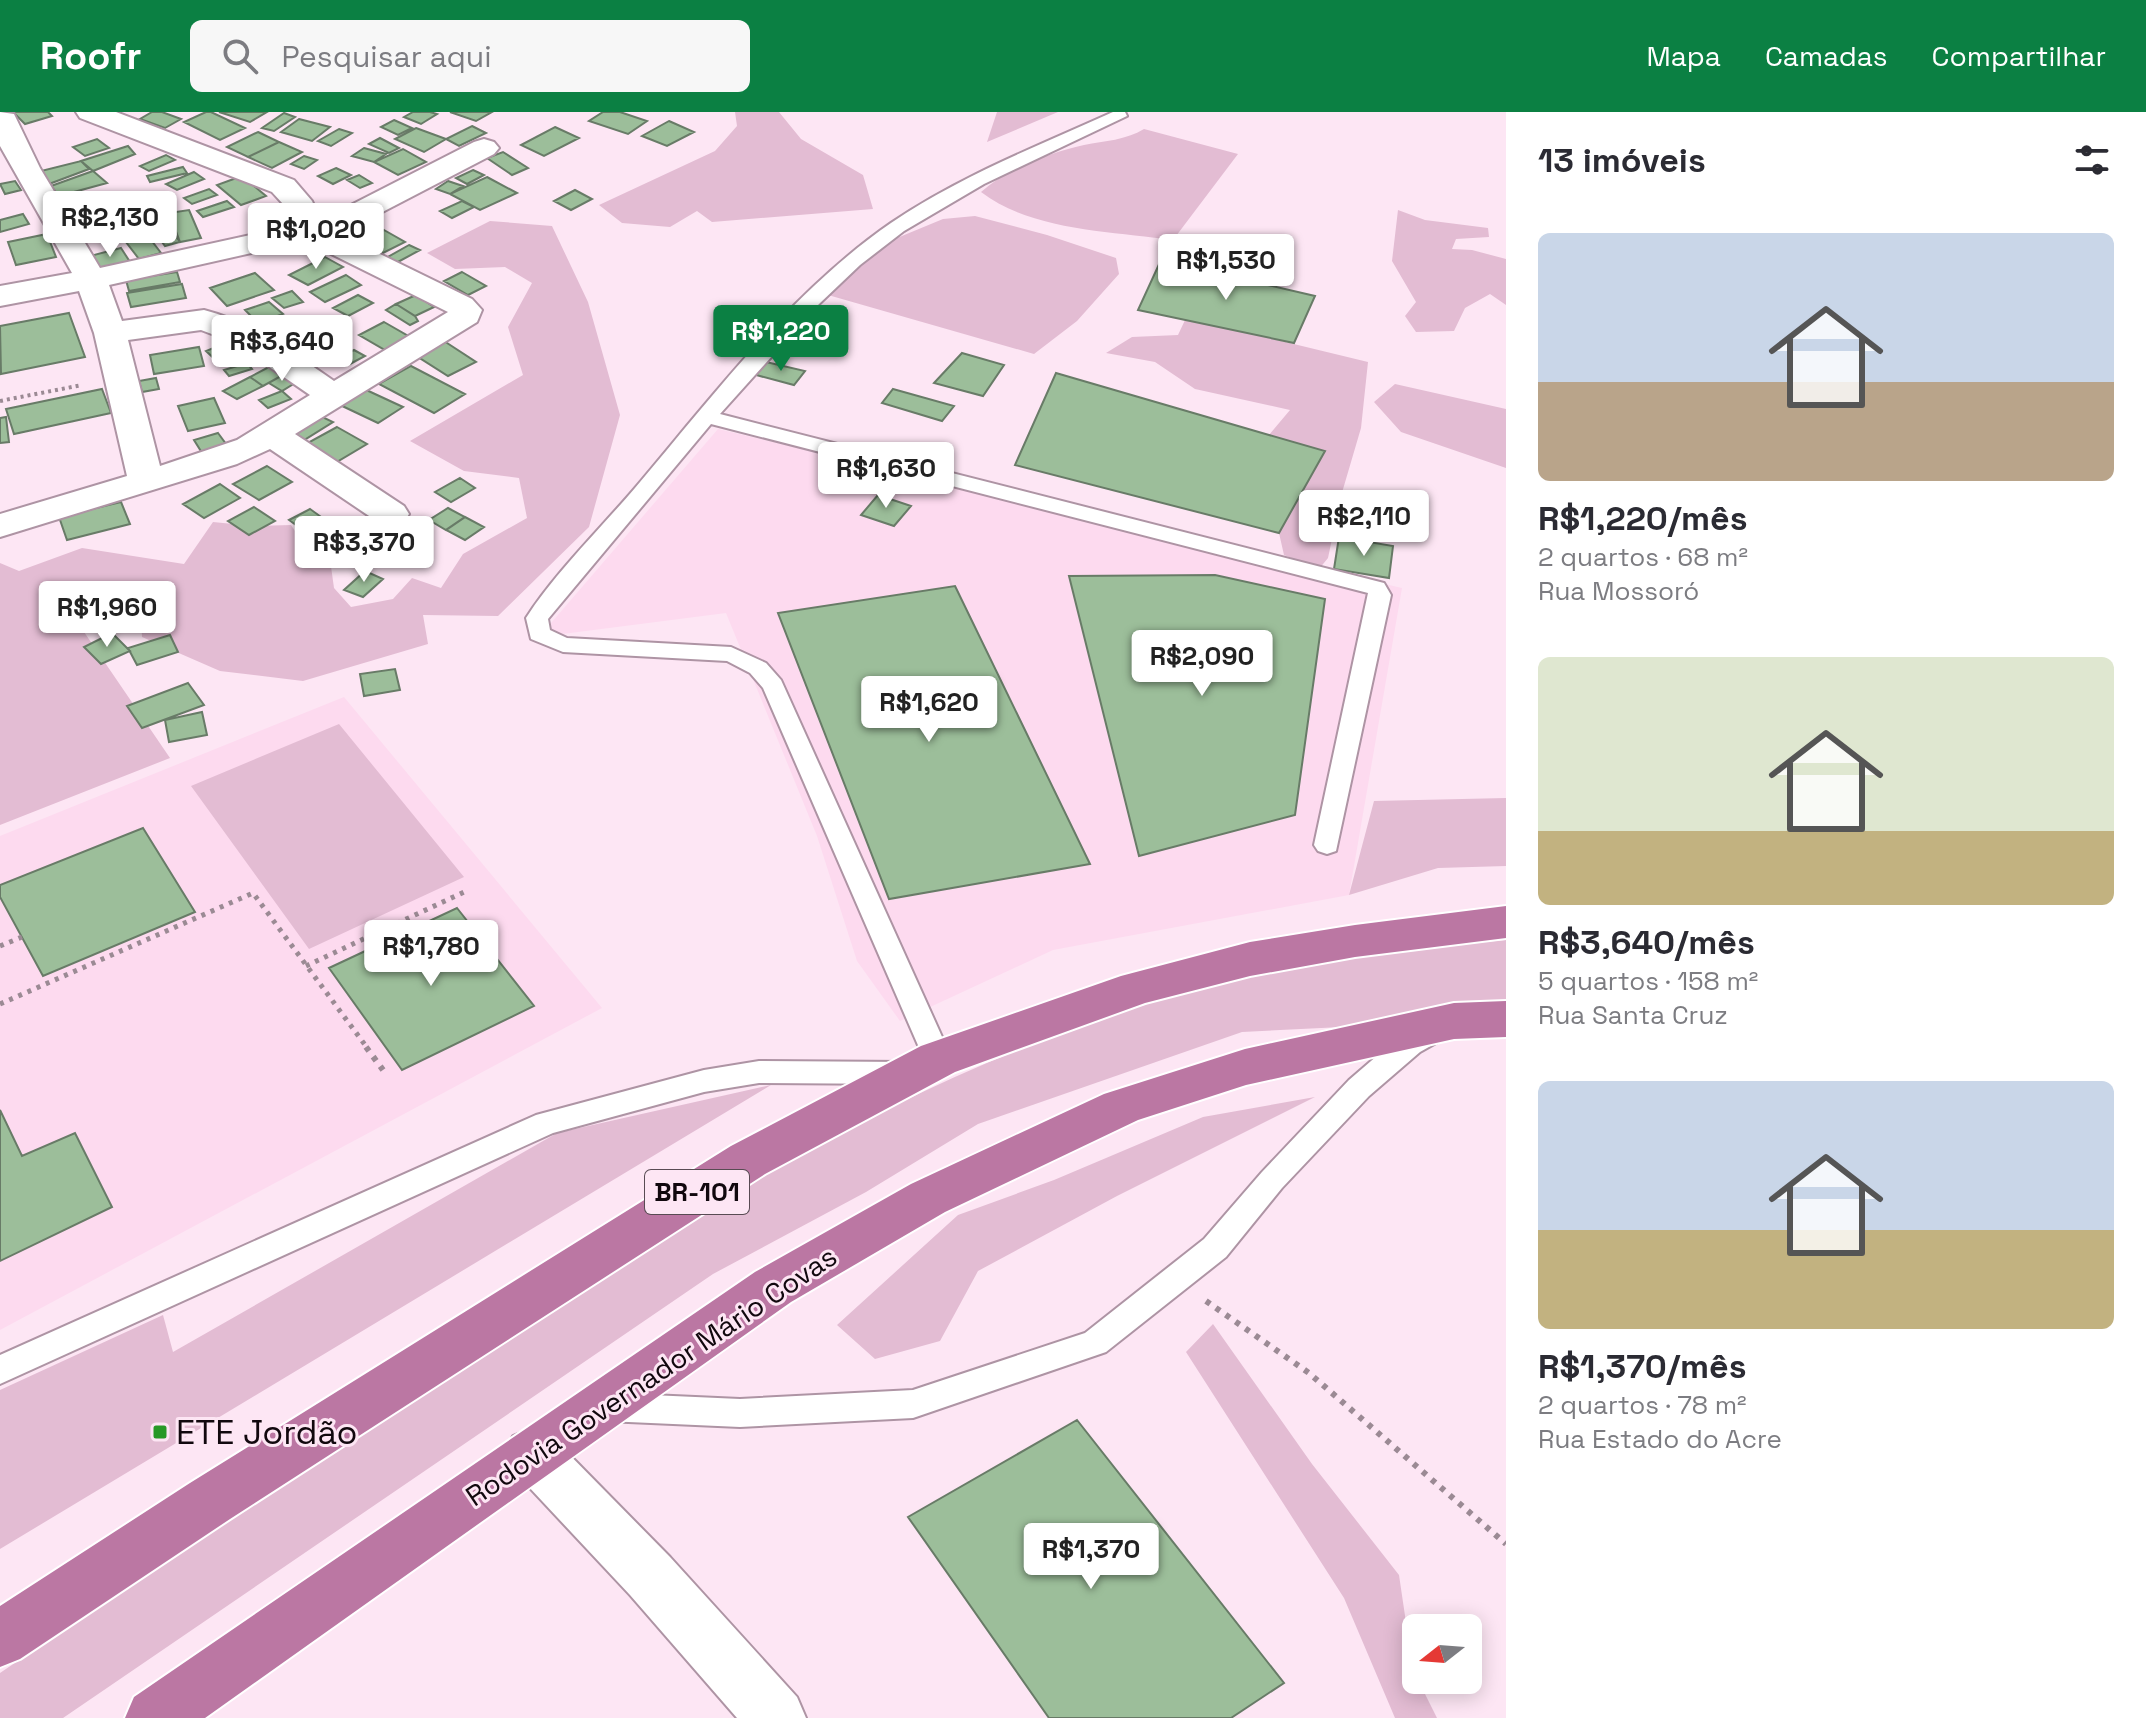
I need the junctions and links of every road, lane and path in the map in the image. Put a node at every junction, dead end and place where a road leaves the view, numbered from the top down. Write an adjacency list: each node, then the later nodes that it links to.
1 (0, 114): 6 (street)
2 (115, 116): 5 (street)
3 (1119, 116): 12 (lane)
4 (484, 148): 5 (street)
5 (309, 231): 6 (street); 10 (street)
6 (91, 279): 7 (street); 8 (street)
7 (0, 296)
8 (110, 333): 9 (street); 10 (street)
9 (118, 377): 11 (path); 14 (street)
10 (333, 396): 13 (street)
11 (0, 401)
12 (707, 417): 17 (lane); 26 (lane)
13 (271, 434): 14 (street); 15 (street)
14 (146, 482): 16 (street)
15 (391, 514)
16 (0, 526)
17 (1327, 845)
18 (464, 892): 22 (path)
19 (1506, 922): 26 (highway, BR-101)
20 (22, 937): 21 (path)
21 (0, 946)
22 (306, 966): 23 (path); 27 (path)
23 (0, 1004)
24 (1506, 1019): 25 (highway, Rodovia Governador Mário Covas)
25 (1454, 1021): 28 (lane); 30 (highway, Rodovia Governador Mário Covas)
26 (925, 1066): 29 (lane); 33 (highway, BR-101)
27 (383, 1070)
28 (1175, 1280): 30 (lane); 32 (path)
29 (0, 1370)
30 (599, 1406): 31 (highway, Rodovia Governador Mário Covas)
31 (532, 1453): 34 (highway, Rodovia Governador Mário Covas); 35 (street)
32 (1506, 1544)
33 (0, 1639)
34 (155, 1718)
35 (776, 1718)

